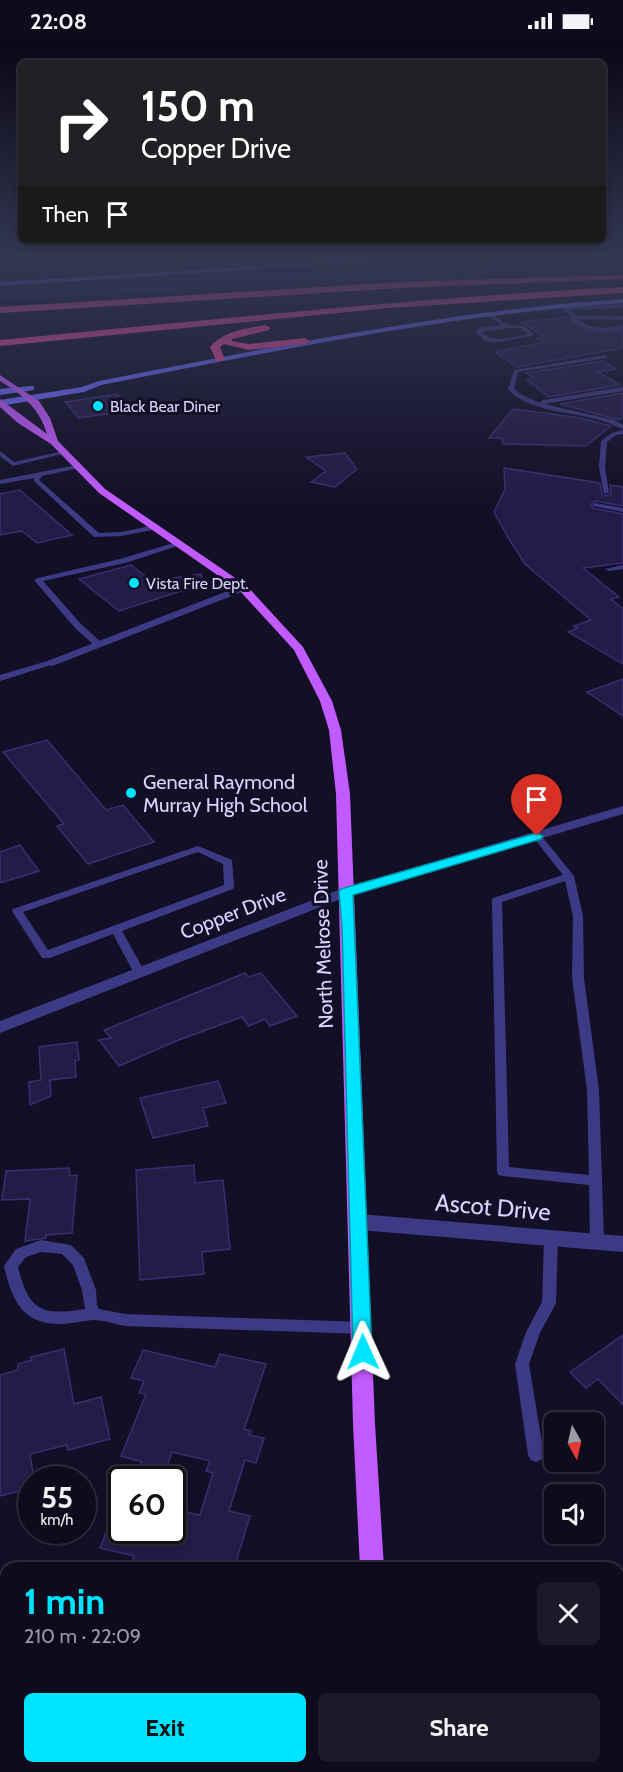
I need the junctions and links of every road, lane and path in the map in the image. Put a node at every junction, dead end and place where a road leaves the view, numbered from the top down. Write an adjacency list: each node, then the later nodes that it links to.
1 (23, 341): 5 (highway)
2 (222, 341): 7 (highway)
3 (228, 341): 4 (highway)
4 (305, 341): 7 (main road)
5 (0, 343)
6 (604, 357): 15 (lane)
7 (220, 360): 9 (main road)
8 (0, 376): 10 (main road, North Melrose Drive)
9 (99, 383): 10 (main road); 13 (main road)
10 (20, 389): 12 (main road); 13 (main road, North Melrose Drive)
11 (623, 389): 15 (lane)
12 (0, 392)
13 (32, 398): 14 (main road); 18 (main road, North Melrose Drive)
14 (1, 402): 18 (main road, North Melrose Drive)
15 (537, 404): 16 (lane)
16 (623, 427)
17 (623, 432): 24 (lane)
18 (54, 442): 20 (main road, North Melrose Drive)
19 (0, 453): 20 (lane)
20 (63, 453): 21 (main road, North Melrose Drive)
21 (77, 467): 22 (lane); 27 (main road, North Melrose Drive)
22 (38, 475): 23 (lane); 27 (lane)
23 (0, 482)
24 (606, 493)
25 (594, 505): 26 (lane)
26 (623, 510)
27 (155, 527): 28 (main road, North Melrose Drive)
28 (180, 544): 31 (main road, North Melrose Drive); 32 (lane)
29 (623, 567): 30 (lane)
30 (609, 569)
31 (243, 588): 32 (street); 38 (main road, North Melrose Drive)
32 (98, 644): 33 (street)
33 (51, 662): 34 (lane)
34 (0, 678)
35 (623, 810): 36 (street, Copper Drive)
36 (537, 836): 37 (lane); 38 (street, Copper Drive)
37 (569, 876): 42 (lane); 42 (lane)
38 (346, 892): 40 (street, Copper Drive); 43 (main road, North Melrose Drive)
39 (116, 930): 39 (lane); 40 (lane)
40 (139, 972): 41 (street, Copper Drive)
41 (0, 1027)
42 (595, 1181): 45 (lane)
43 (359, 1222): 44 (street, Ascot Drive); 48 (main road, North Melrose Drive)
44 (551, 1238): 45 (street, Ascot Drive); 49 (lane)
45 (597, 1241): 46 (street, Ascot Drive)
46 (623, 1244)
47 (95, 1314): 47 (lane); 48 (lane)
48 (362, 1328): 50 (main road, North Melrose Drive)
49 (536, 1455)
50 (372, 1562)

